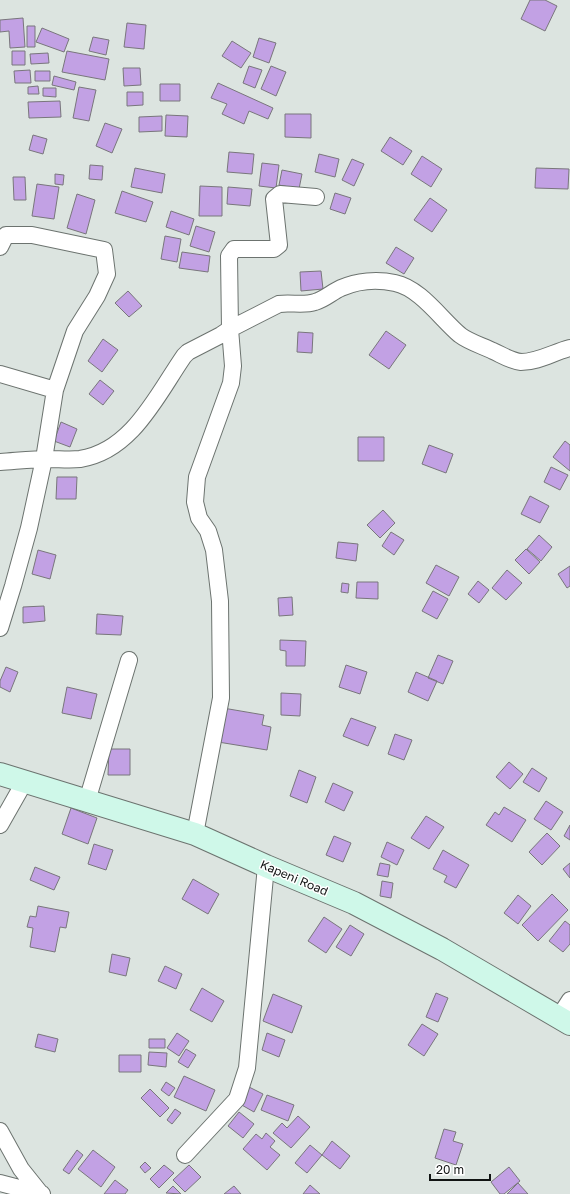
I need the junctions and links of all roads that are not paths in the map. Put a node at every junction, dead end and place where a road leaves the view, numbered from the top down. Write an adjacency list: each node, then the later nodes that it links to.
1 (316, 197): 3 (street)
2 (0, 247): 6 (street)
3 (230, 329): 4 (street); 7 (street); 15 (street)
4 (570, 348)
5 (0, 374): 6 (street)
6 (55, 390): 7 (street)
7 (44, 459): 8 (street); 9 (street)
8 (0, 462)
9 (0, 628)
10 (129, 660): 13 (street)
11 (0, 774): 12 (main road, Kapeni Road)
12 (25, 781): 13 (main road, Kapeni Road); 14 (street)
13 (87, 801): 15 (main road, Kapeni Road)
14 (0, 825)
15 (195, 834): 16 (main road, Kapeni Road)
16 (266, 866): 17 (main road, Kapeni Road); 19 (street)
17 (566, 1014)
18 (0, 1131): 21 (street)
19 (185, 1155)
20 (0, 1183): 21 (street)
21 (42, 1194)

